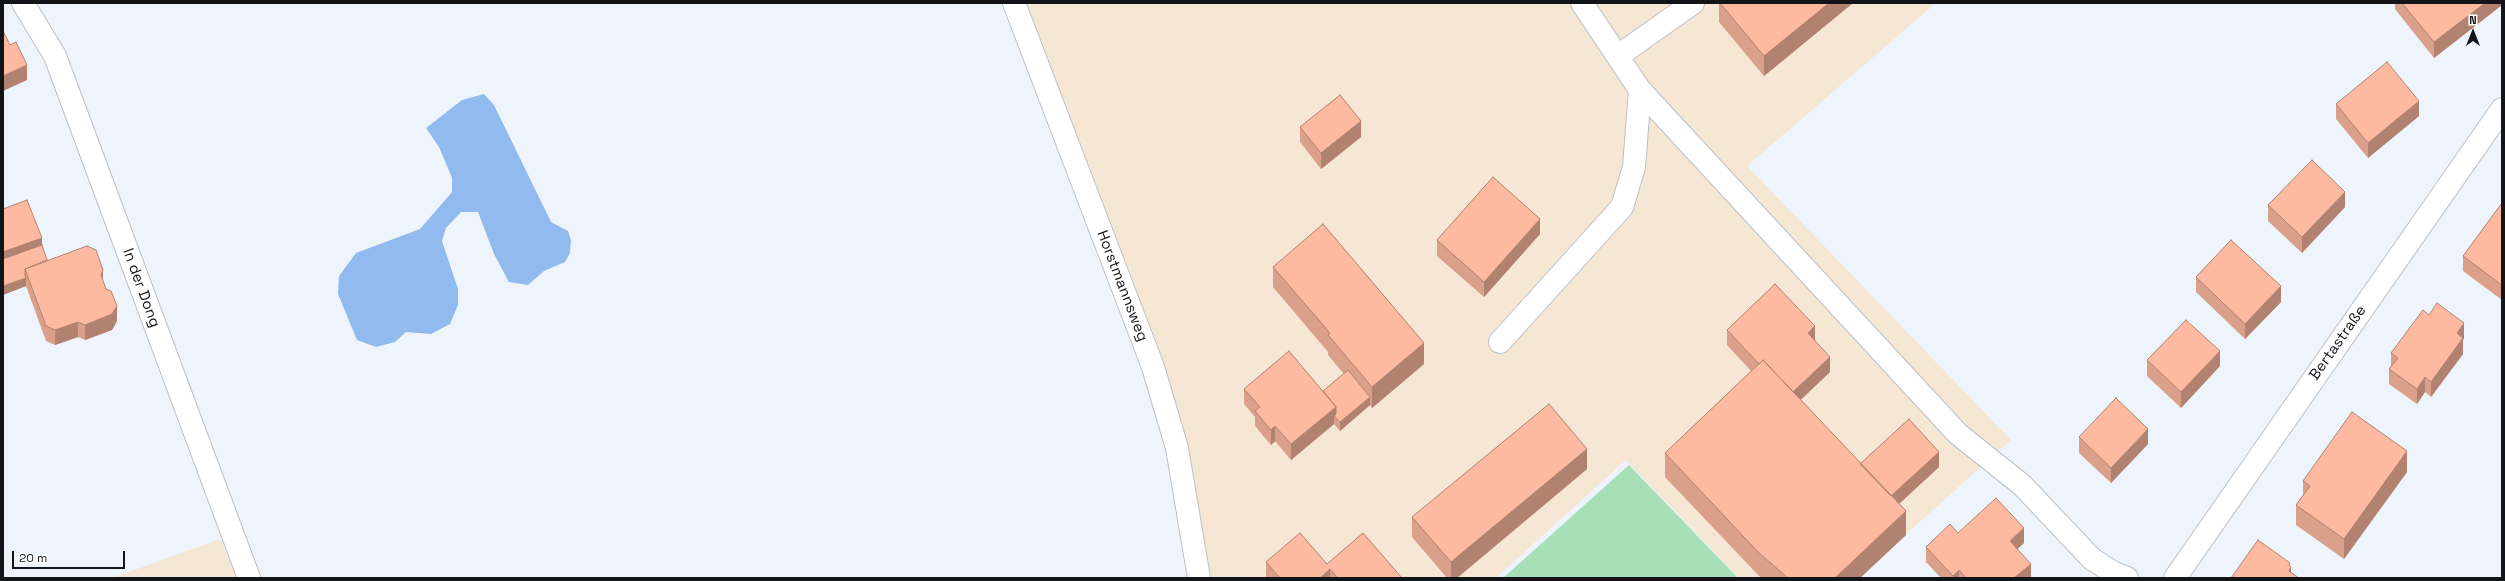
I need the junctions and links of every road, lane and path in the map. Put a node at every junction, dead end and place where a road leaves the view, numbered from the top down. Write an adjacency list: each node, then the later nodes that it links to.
1 (23, 3): 9 (street, In der Dong)
2 (1014, 3): 10 (street, Horstmannsweg)
3 (1582, 3): 5 (street)
4 (1693, 3): 5 (street)
5 (1618, 56): 6 (street)
6 (1640, 90): 8 (street); 11 (street)
7 (2502, 109): 12 (street, Bertastraße)
8 (1500, 342)
9 (249, 578)
10 (1199, 578)
11 (2127, 578)
12 (2174, 578)

